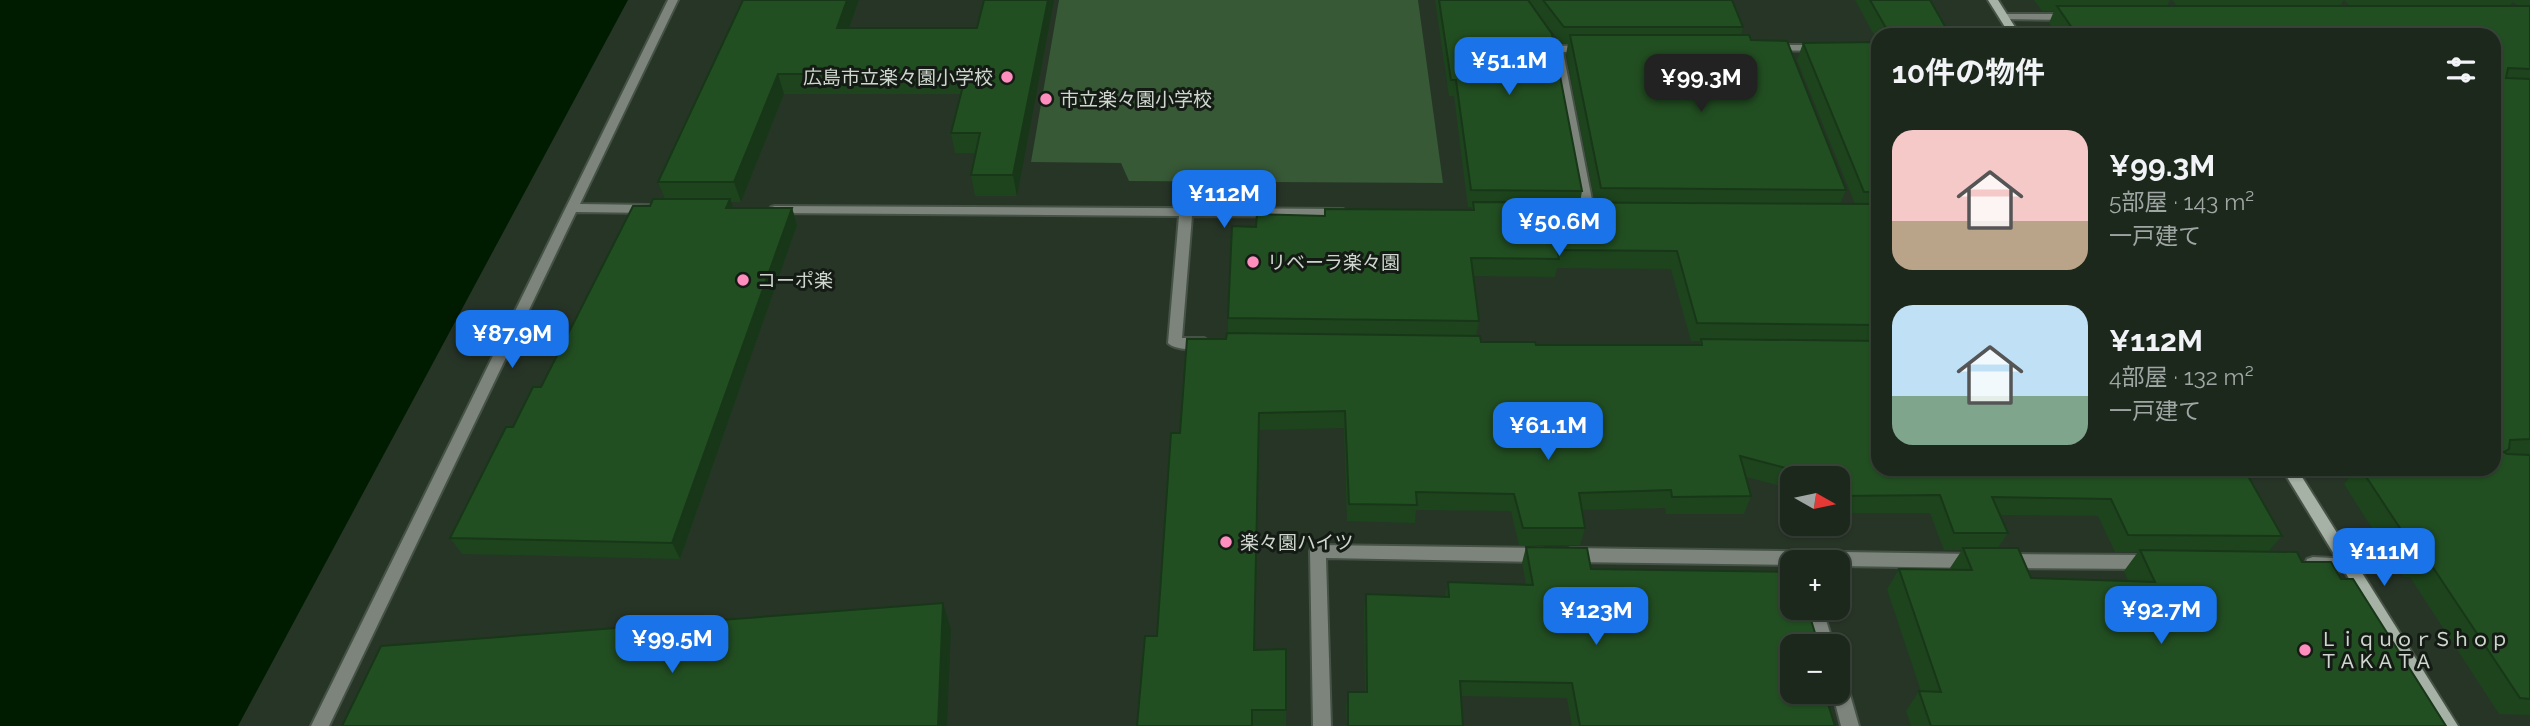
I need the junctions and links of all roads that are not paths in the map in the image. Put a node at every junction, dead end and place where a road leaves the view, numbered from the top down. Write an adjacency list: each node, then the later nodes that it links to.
1 (673, 0): 13 (street)
2 (1993, 0): 3 (street)
3 (2004, 17): 4 (street); 5 (street)
4 (2084, 17)
5 (2011, 28)
6 (1542, 29): 7 (street)
7 (1557, 48): 8 (street); 18 (street)
8 (1597, 48)
9 (1757, 48): 10 (street)
10 (1784, 48): 11 (street); 12 (street)
11 (1838, 48)
12 (1789, 61)
13 (570, 208): 14 (street); 27 (street)
14 (668, 209)
15 (766, 210): 16 (street)
16 (1186, 213): 17 (street); 19 (street)
17 (1353, 214)
18 (1589, 215)
19 (1216, 343)
20 (2293, 476): 25 (street)
21 (1780, 561): 28 (street)
22 (1850, 561): 23 (street)
23 (2169, 563)
24 (2293, 564): 25 (street)
25 (2347, 564): 30 (street)
26 (1844, 704): 29 (street)
27 (320, 726)
28 (1322, 726)
29 (1850, 726)
30 (2449, 726)

